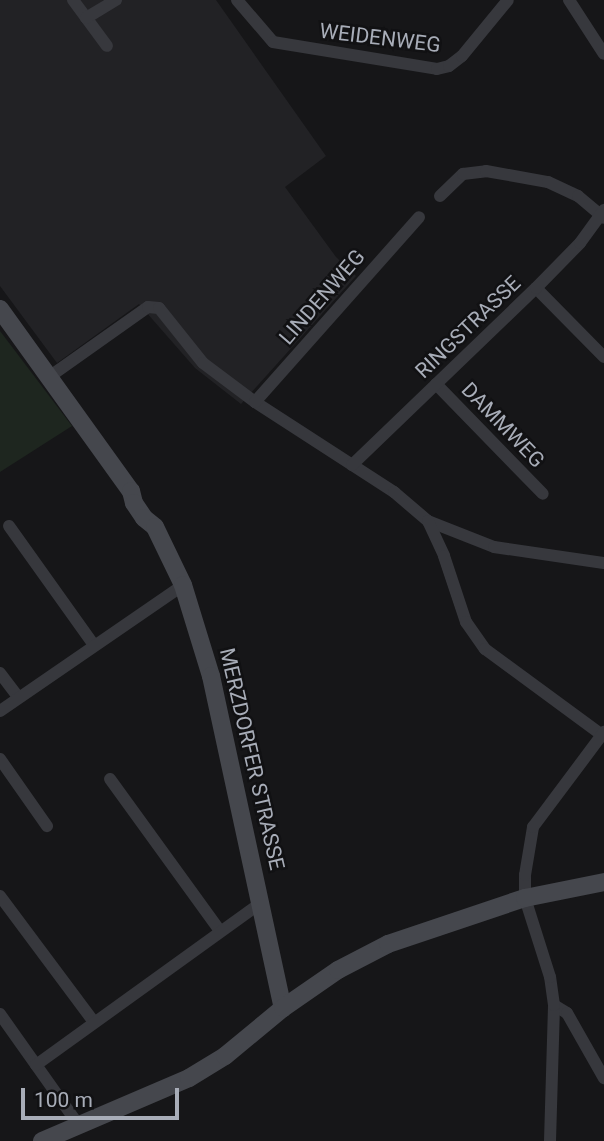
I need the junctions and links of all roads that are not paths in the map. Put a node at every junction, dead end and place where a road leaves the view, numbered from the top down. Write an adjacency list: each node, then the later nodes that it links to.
1 (73, 0): 6 (street)
2 (116, 0): 6 (street)
3 (237, 0): 4 (street, WEIDENWEG)
4 (508, 0)
5 (569, 0): 8 (street)
6 (86, 18): 7 (street)
7 (107, 46)
8 (603, 49)
9 (440, 196): 10 (street)
10 (603, 214): 12 (street, RINGSTRASSE)
11 (419, 217): 17 (street, LINDENWEG)
12 (536, 288): 14 (street); 16 (street, RINGSTRASSE)
13 (0, 309): 15 (street, MERZDORFER STRASSE)
14 (604, 357)
15 (49, 377): 17 (street); 25 (street, MERZDORFER STRASSE)
16 (436, 384): 18 (street, RINGSTRASSE); 19 (street, DAMMWEG)
17 (255, 402): 18 (street)
18 (352, 465): 20 (street)
19 (543, 494)
20 (428, 521): 22 (street); 23 (street)
21 (9, 526): 26 (street)
22 (456, 533): 23 (street); 24 (street)
23 (440, 548): 30 (street)
24 (604, 562)
25 (183, 584): 26 (street); 37 (street, MERZDORFER STRASSE)
26 (94, 645): 28 (street)
27 (0, 673): 28 (street)
28 (18, 697): 29 (street)
29 (0, 711)
30 (603, 734): 36 (street)
31 (0, 758): 33 (street)
32 (110, 779): 38 (street)
33 (47, 826)
34 (604, 882): 36 (street)
35 (0, 896): 42 (street)
36 (525, 898): 39 (street); 40 (street)
37 (262, 902): 38 (street); 40 (street, MERZDORFER STRASSE)
38 (220, 931): 42 (street)
39 (554, 1005): 44 (street); 47 (street)
40 (283, 1008): 45 (street)
41 (0, 1014): 43 (street)
42 (94, 1022): 43 (street)
43 (36, 1065): 45 (street)
44 (604, 1078)
45 (80, 1127): 46 (street)
46 (42, 1141)
47 (550, 1141)

